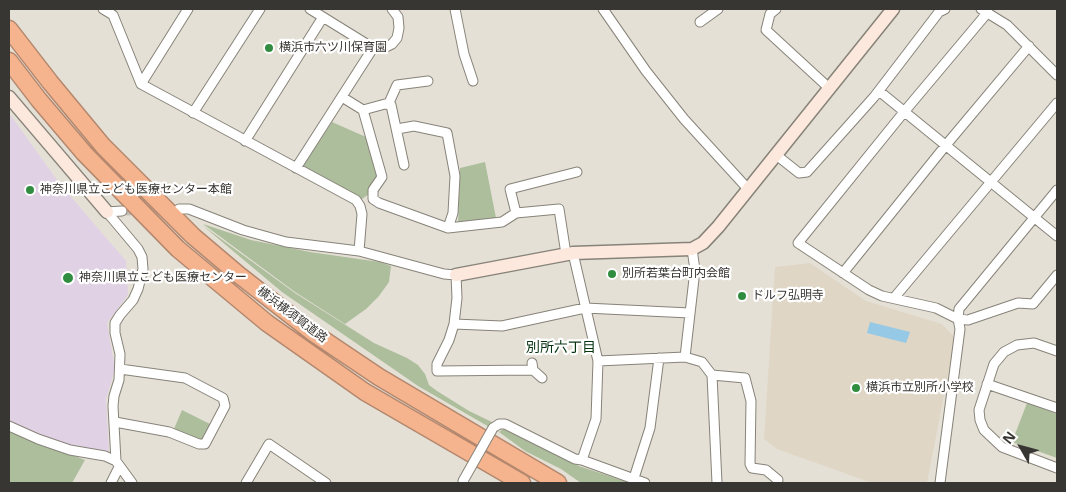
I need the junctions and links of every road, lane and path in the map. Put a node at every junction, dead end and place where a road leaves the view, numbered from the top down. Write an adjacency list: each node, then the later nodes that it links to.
1 (103, 9): 13 (street)
2 (188, 9): 23 (street)
3 (260, 9): 32 (street)
4 (310, 9): 14 (street)
5 (392, 9): 18 (street)
6 (455, 9): 22 (street)
7 (603, 9): 41 (street)
8 (718, 9): 15 (street)
9 (776, 9): 24 (street)
10 (893, 9): 24 (street)
11 (941, 10): 25 (street)
12 (985, 11): 17 (street); 31 (street)
13 (115, 12): 23 (street)
14 (323, 17): 18 (street); 34 (street)
15 (700, 22)
16 (9, 29): 74 (highway, 横浜横須賀道路)
17 (1029, 46): 20 (street); 35 (street)
18 (373, 48): 27 (street)
19 (9, 60): 75 (highway, 横浜横須賀道路)
20 (1057, 75)
21 (428, 81): 29 (street)
22 (473, 81)
23 (141, 84): 32 (street)
24 (829, 88): 36 (street)
25 (879, 91): 31 (street); 36 (street)
26 (9, 97): 47 (street)
27 (342, 97): 30 (street); 38 (street)
28 (1057, 103): 40 (street)
29 (388, 105): 30 (street); 33 (street)
30 (363, 110): 43 (street)
31 (904, 112): 35 (street); 55 (street)
32 (193, 113): 34 (street)
33 (397, 129): 37 (street); 50 (street)
34 (245, 141): 38 (street)
35 (946, 145): 40 (street); 55 (street)
36 (775, 154): 41 (street)
37 (404, 165)
38 (296, 168): 44 (street)
39 (577, 172): 48 (street)
40 (991, 182): 49 (street); 58 (street)
41 (748, 189): 52 (street)
42 (1057, 190): 49 (street)
43 (373, 199): 44 (street); 50 (street)
44 (360, 206): 53 (street)
45 (179, 209): 53 (street)
46 (122, 211): 47 (street)
47 (107, 212): 67 (street)
48 (516, 213): 50 (street); 54 (street)
49 (1035, 217): 51 (street); 61 (street)
50 (448, 228)
51 (1057, 236)
52 (692, 249): 54 (street); 60 (street)
53 (359, 251): 56 (street)
54 (570, 254): 56 (street); 59 (street)
55 (843, 273): 58 (street)
56 (456, 275): 62 (street)
57 (1057, 275): 61 (street)
58 (894, 298): 61 (street)
59 (585, 308): 60 (street); 62 (street); 66 (street)
60 (690, 313): 64 (street)
61 (958, 319): 92 (street)
62 (454, 324): 69 (street)
63 (1057, 351): 70 (street)
64 (685, 356): 65 (street); 68 (street)
65 (659, 358): 66 (street); 79 (street)
66 (598, 361): 76 (street)
67 (120, 369): 72 (street); 72 (street)
68 (712, 375): 80 (street); 91 (street)
69 (542, 378)
70 (987, 384): 71 (street); 78 (street)
71 (1057, 408)
72 (115, 422): 77 (street)
73 (9, 426): 77 (street)
74 (472, 433): 88 (highway, 横浜横須賀道路); 89 (highway)
75 (440, 436): 86 (highway); 87 (highway, 横浜横須賀道路)
76 (578, 460): 79 (street); 85 (street, bridge)
77 (118, 464): 81 (street); 82 (street)
78 (1057, 468)
79 (634, 478): 90 (street)
80 (778, 480)
81 (111, 483)
82 (132, 483)
83 (246, 483): 84 (street)
84 (326, 483)
85 (464, 483)
86 (509, 483)
87 (522, 483)
88 (558, 483)
89 (567, 483)
90 (646, 483)
91 (717, 483)
92 (940, 483)

